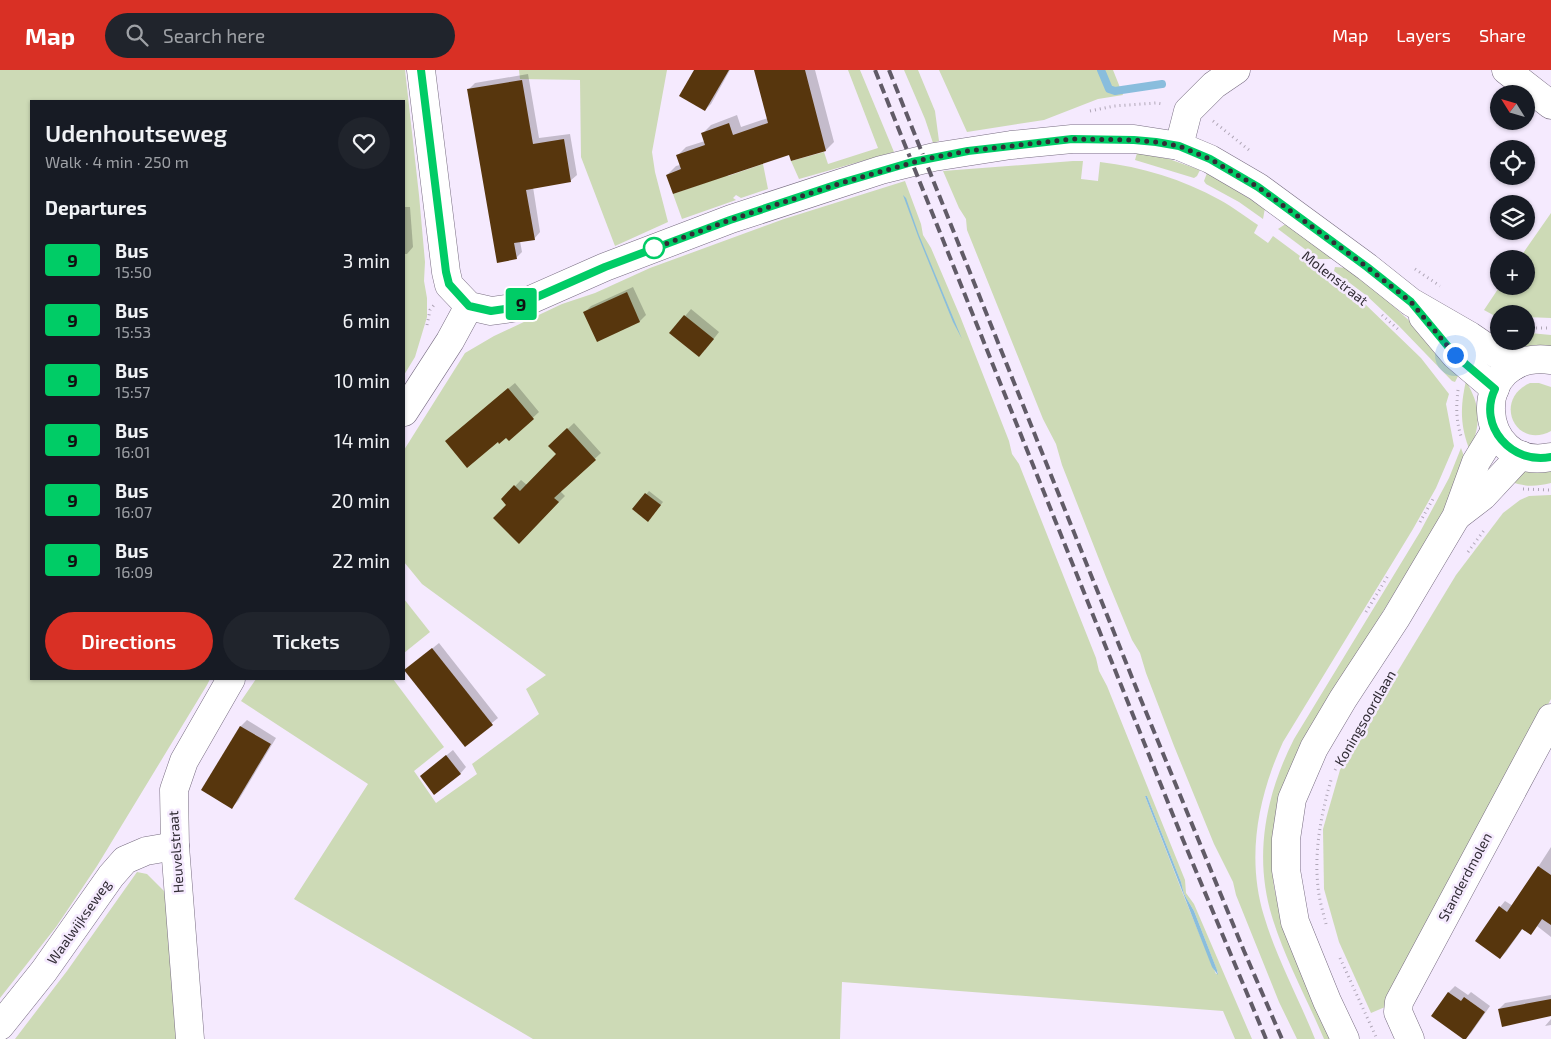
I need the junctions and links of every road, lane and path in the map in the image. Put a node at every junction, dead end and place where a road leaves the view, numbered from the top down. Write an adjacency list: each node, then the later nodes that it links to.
1 (421, 70): 9 (street)
2 (1236, 70): 7 (street)
3 (1506, 70): 4 (street)
4 (1551, 105)
5 (1213, 120): 6 (path)
6 (1224, 128)
7 (1179, 146): 8 (street, Molenstraat); 9 (street, Molenstraat)
8 (1411, 302): 15 (street, Molenstraat); 17 (street, Molenstraat)
9 (469, 306): 19 (street)
10 (1378, 311): 13 (path, Molenstraat)
11 (1535, 328): 12 (path)
12 (1551, 328)
13 (1404, 335)
14 (1551, 360): 15 (street)
15 (1514, 366): 17 (street)
16 (1452, 385): 18 (path)
17 (1495, 389): 20 (street)
18 (1458, 391)
19 (405, 410)
20 (1496, 431): 21 (street); 25 (street, Koningsoordlaan)
21 (1521, 455): 22 (street); 25 (street, Koningsoordlaan)
22 (1551, 457)
23 (1529, 490): 24 (path)
24 (1522, 493)
25 (1456, 517): 36 (street, Koningsoordlaan)
26 (1488, 524): 27 (path)
27 (1467, 554)
28 (230, 680): 31 (street, Heuvelstraat)
29 (1551, 718): 38 (street, Standerdmolen)
30 (1346, 749): 32 (path, Koningsoordlaan)
31 (175, 846): 34 (street, Waalwijkseweg); 35 (street, Heuvelstraat)
32 (1327, 930)
33 (1338, 955): 37 (path)
34 (0, 1026)
35 (190, 1039)
36 (1345, 1039)
37 (1377, 1039)
38 (1410, 1039)

